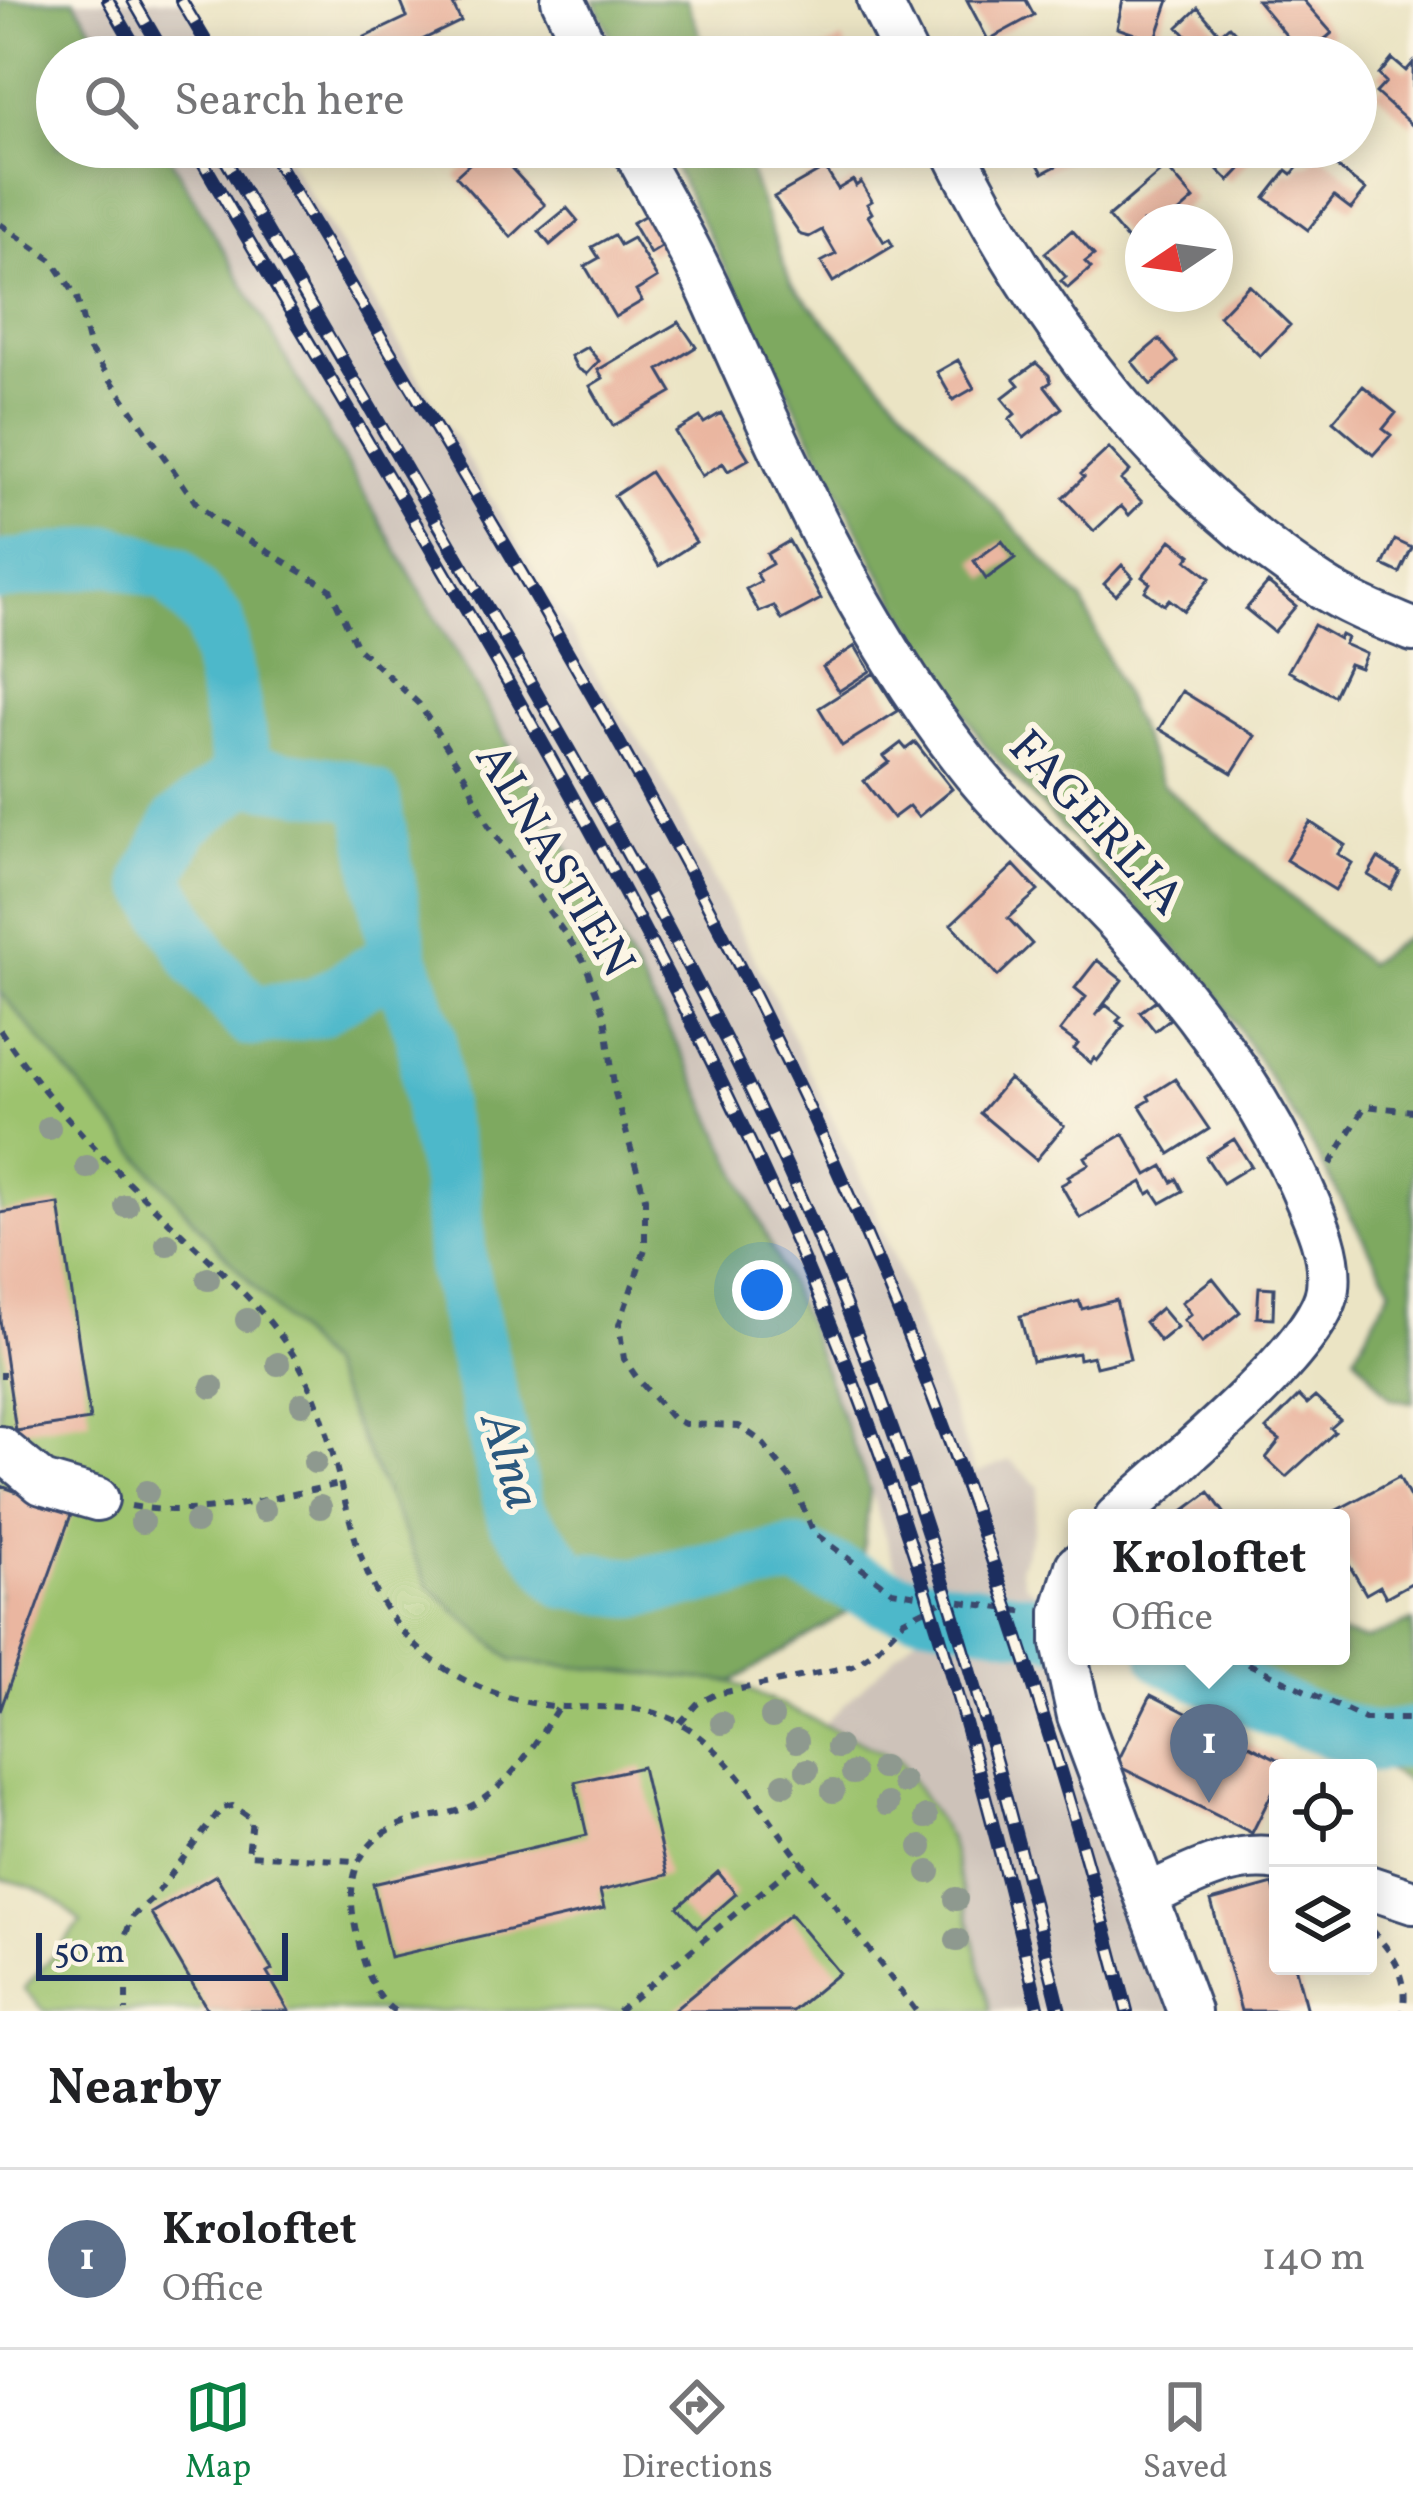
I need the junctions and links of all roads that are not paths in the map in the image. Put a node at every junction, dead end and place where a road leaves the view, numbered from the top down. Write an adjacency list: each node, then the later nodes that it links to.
1 (563, 0): 3 (street)
2 (879, 0): 4 (street)
3 (580, 36)
4 (897, 36)
5 (644, 168): 10 (street, FAGERLIA)
6 (963, 168): 7 (street)
7 (1413, 630)
8 (0, 1448): 9 (street)
9 (97, 1498)
10 (1126, 1509)
11 (1068, 1587): 14 (street)
12 (1261, 1864): 14 (street)
13 (1377, 1891): 15 (street)
14 (1148, 1895): 16 (street)
15 (1413, 1902)
16 (1189, 2011)

